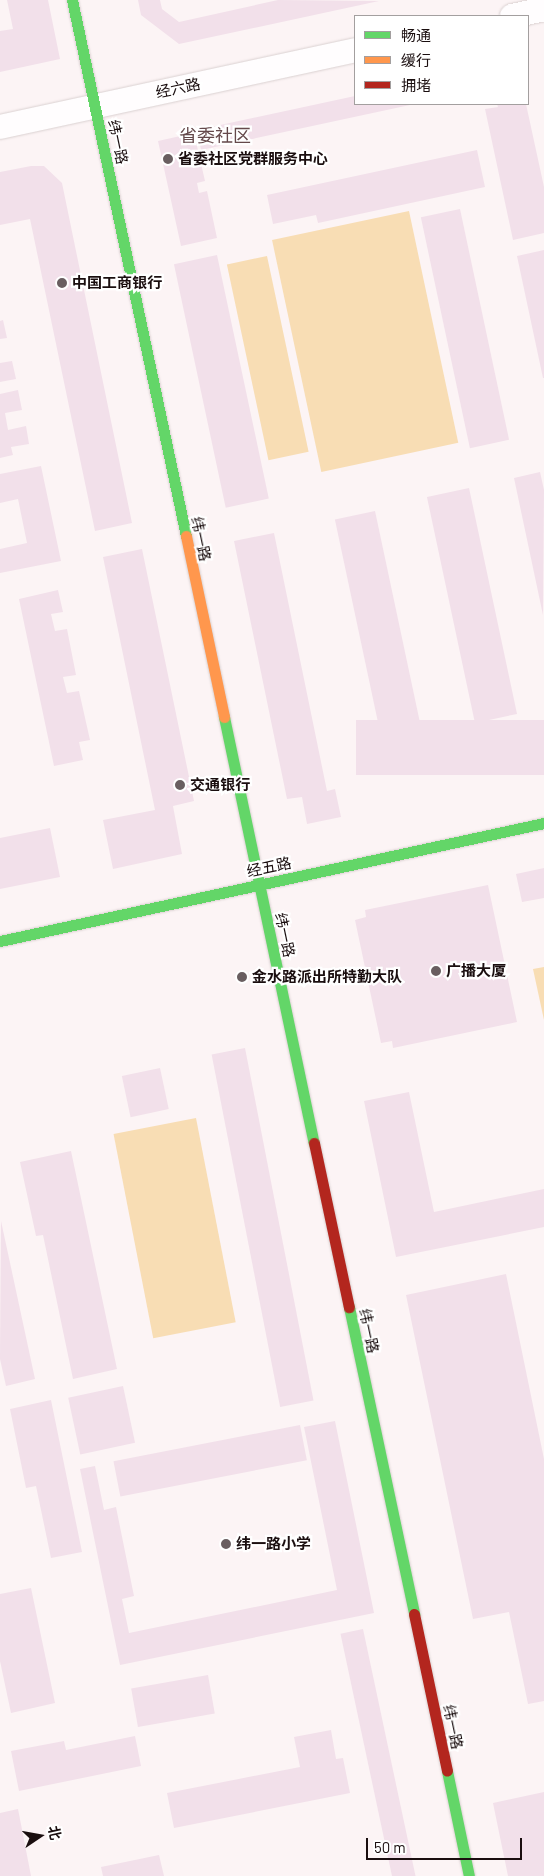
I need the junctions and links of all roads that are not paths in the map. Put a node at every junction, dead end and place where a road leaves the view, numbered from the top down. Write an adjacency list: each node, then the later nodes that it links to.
1 (72, 0): 5 (street, 纬一路)
2 (544, 9): 3 (street)
3 (517, 15)
4 (354, 50): 5 (street, 经六路)
5 (94, 106): 6 (street, 经六路); 8 (street, 纬一路)
6 (0, 127)
7 (544, 823): 8 (street, 经五路)
8 (259, 884): 9 (street, 经五路); 10 (street, 纬一路)
9 (0, 941)
10 (469, 1876)

